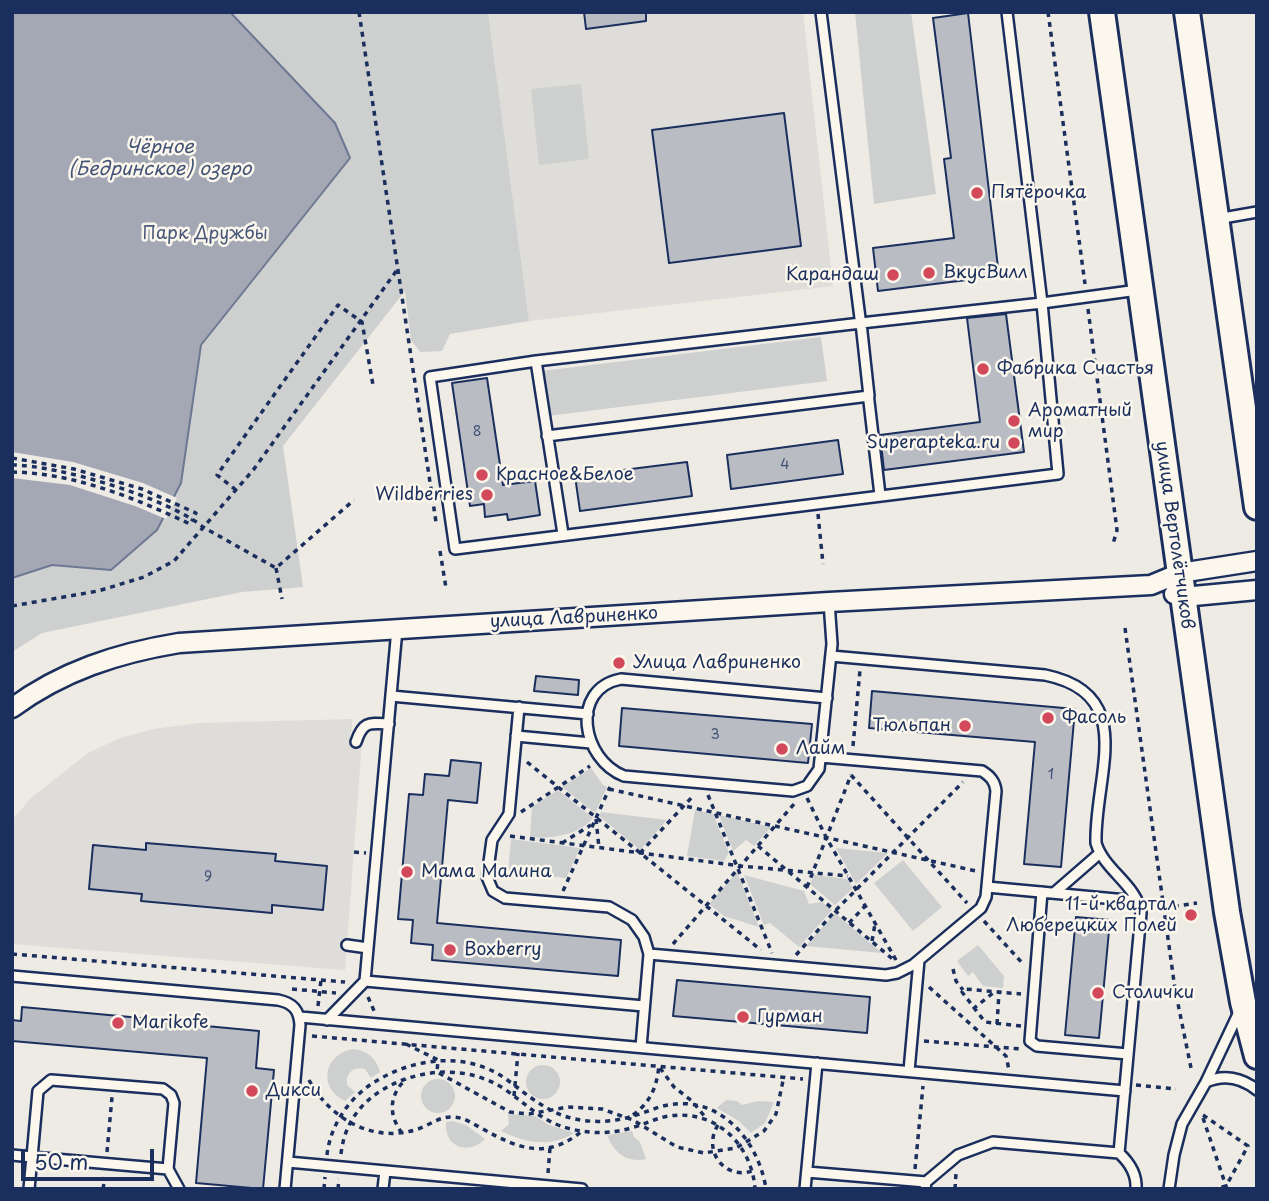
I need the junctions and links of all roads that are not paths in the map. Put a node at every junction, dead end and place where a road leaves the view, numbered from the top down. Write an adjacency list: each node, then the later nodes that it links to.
1 (821, 12): 9 (lane)
2 (1007, 12): 8 (lane)
3 (1102, 12): 7 (main road, улица Вертолётчиков)
4 (1187, 12): 6 (main road)
5 (1257, 212): 6 (lane)
6 (1216, 219): 14 (main road)
7 (1140, 290): 8 (lane); 17 (main road, улица Вертолётчиков)
8 (1042, 303): 9 (lane); 13 (lane)
9 (861, 323): 10 (lane); 11 (lane)
10 (536, 361): 12 (lane); 15 (lane)
11 (869, 396): 12 (lane); 13 (lane)
12 (547, 436): 15 (lane)
13 (880, 495): 15 (lane)
14 (1257, 506)
15 (563, 534)
16 (1257, 561): 17 (street, улица Лавриненко)
17 (1180, 573): 18 (street, улица Лавриненко); 20 (main road, улица Вертолётчиков)
18 (1151, 585): 20 (street, улица Лавриненко); 21 (street, улица Лавриненко)
19 (1257, 590): 20 (street)
20 (1183, 597): 45 (main road, улица Вертолётчиков)
21 (829, 602): 22 (street, улица Лавриненко); 23 (lane)
22 (397, 628): 24 (lane); 27 (street, улица Лавриненко)
23 (831, 656): 25 (lane); 34 (lane)
24 (391, 696): 26 (lane); 29 (lane)
25 (827, 698): 28 (lane); 33 (lane)
26 (519, 707): 28 (lane); 30 (lane)
27 (12, 708)
28 (588, 713): 32 (lane)
29 (389, 724): 31 (lane); 40 (lane)
30 (516, 736): 32 (lane); 41 (lane)
31 (356, 742)
32 (591, 743): 33 (lane)
33 (821, 757): 35 (lane)
34 (1100, 853): 37 (lane); 38 (lane)
35 (987, 887): 36 (lane); 42 (lane)
36 (1042, 892): 37 (lane); 50 (lane)
37 (1054, 893): 38 (lane)
38 (1138, 901): 50 (lane)
39 (347, 946): 40 (lane)
40 (368, 948): 44 (lane)
41 (649, 954): 42 (lane); 46 (lane)
42 (919, 960): 53 (lane)
43 (12, 976): 47 (lane)
44 (364, 982): 46 (lane); 48 (lane)
45 (1243, 1002): 51 (main road, улица Вертолётчиков); 54 (lane)
46 (645, 1006): 49 (lane)
47 (300, 1017): 48 (lane); 60 (lane)
48 (322, 1019): 49 (lane)
49 (641, 1047): 52 (lane)
50 (1128, 1054): 55 (lane)
51 (1257, 1056)
52 (817, 1063): 53 (lane); 63 (lane)
53 (909, 1071): 55 (lane)
54 (1206, 1082): 56 (lane); 72 (lane)
55 (1125, 1087): 57 (lane)
56 (1257, 1090)
57 (1119, 1153): 64 (lane); 71 (lane)
58 (12, 1156): 59 (lane)
59 (32, 1157): 61 (lane); 61 (lane); 65 (lane)
60 (288, 1163): 62 (lane); 67 (lane)
61 (168, 1170): 66 (lane)
62 (385, 1171): 68 (lane); 69 (lane)
63 (807, 1172): 64 (lane); 70 (lane)
64 (925, 1186)
65 (29, 1189)
66 (178, 1189)
67 (285, 1189)
68 (383, 1189)
69 (582, 1189)
70 (805, 1189)
71 (1136, 1189)
72 (1170, 1189)

